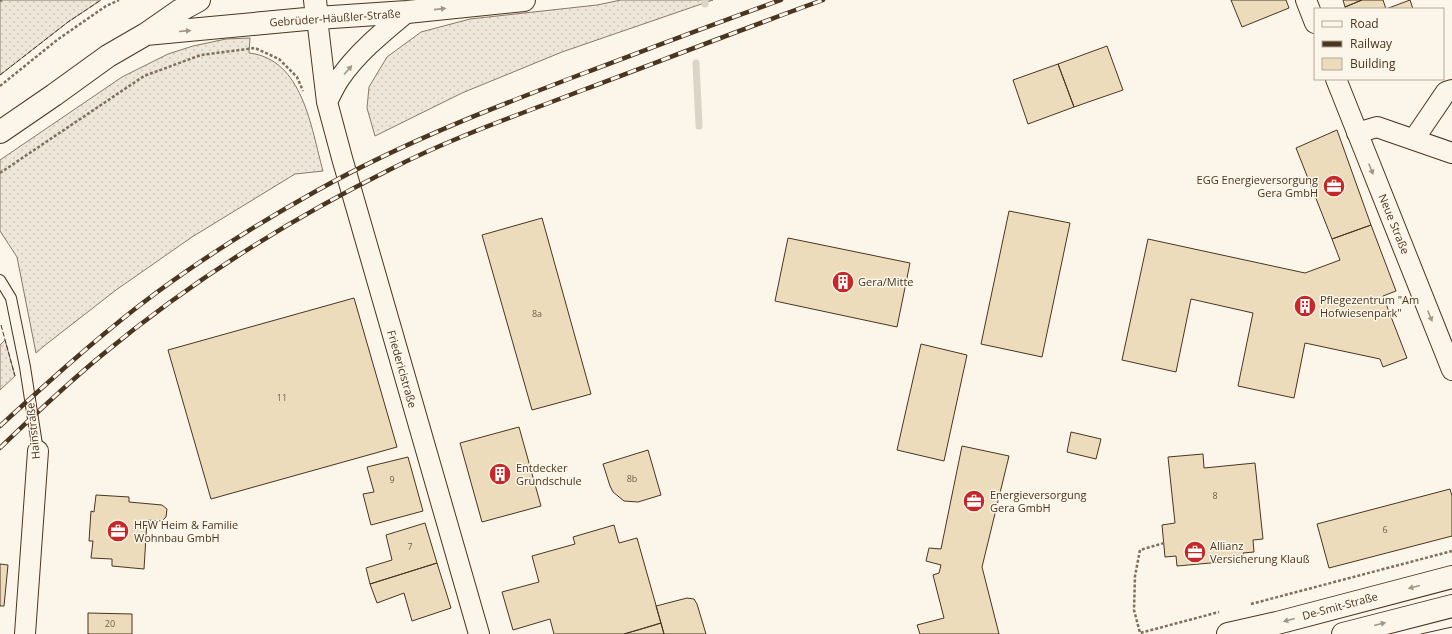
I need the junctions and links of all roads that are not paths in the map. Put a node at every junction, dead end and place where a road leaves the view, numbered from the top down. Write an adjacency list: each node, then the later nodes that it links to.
1 (199, 0): 4 (main road, Gebrüder-Häußler-Straße)
2 (524, 0): 6 (main road, Gebrüder-Häußler-Straße, one-way to 2)
3 (1306, 0): 7 (street)
4 (178, 6): 8 (main road, Gebrüder-Häußler-Straße)
5 (316, 9): 6 (main road, Gebrüder-Häußler-Straße); 8 (main road, Gebrüder-Häußler-Straße, one-way to 5); 11 (street, Friedericistraße)
6 (407, 12): 11 (street, one-way to 6)
7 (1314, 20)
8 (146, 34): 12 (main road, Gebrüder-Häußler-Straße)
9 (1336, 80): 13 (street, Neue Straße)
10 (1452, 90): 14 (street)
11 (327, 102): 22 (street, Friedericistraße)
12 (0, 132)
13 (1357, 133): 14 (street); 17 (street, Neue Straße, one-way to 17)
14 (1414, 139): 15 (street)
15 (1452, 153)
16 (0, 280): 18 (lane, Hainstraße)
17 (1452, 370)
18 (38, 451): 21 (street, Hainstraße)
19 (1452, 577): 23 (main road, De-Smit-Straße, one-way to 23)
20 (1452, 606): 24 (main road, one-way to 20)
21 (24, 634)
22 (479, 634)
23 (1232, 634)
24 (1343, 634)

